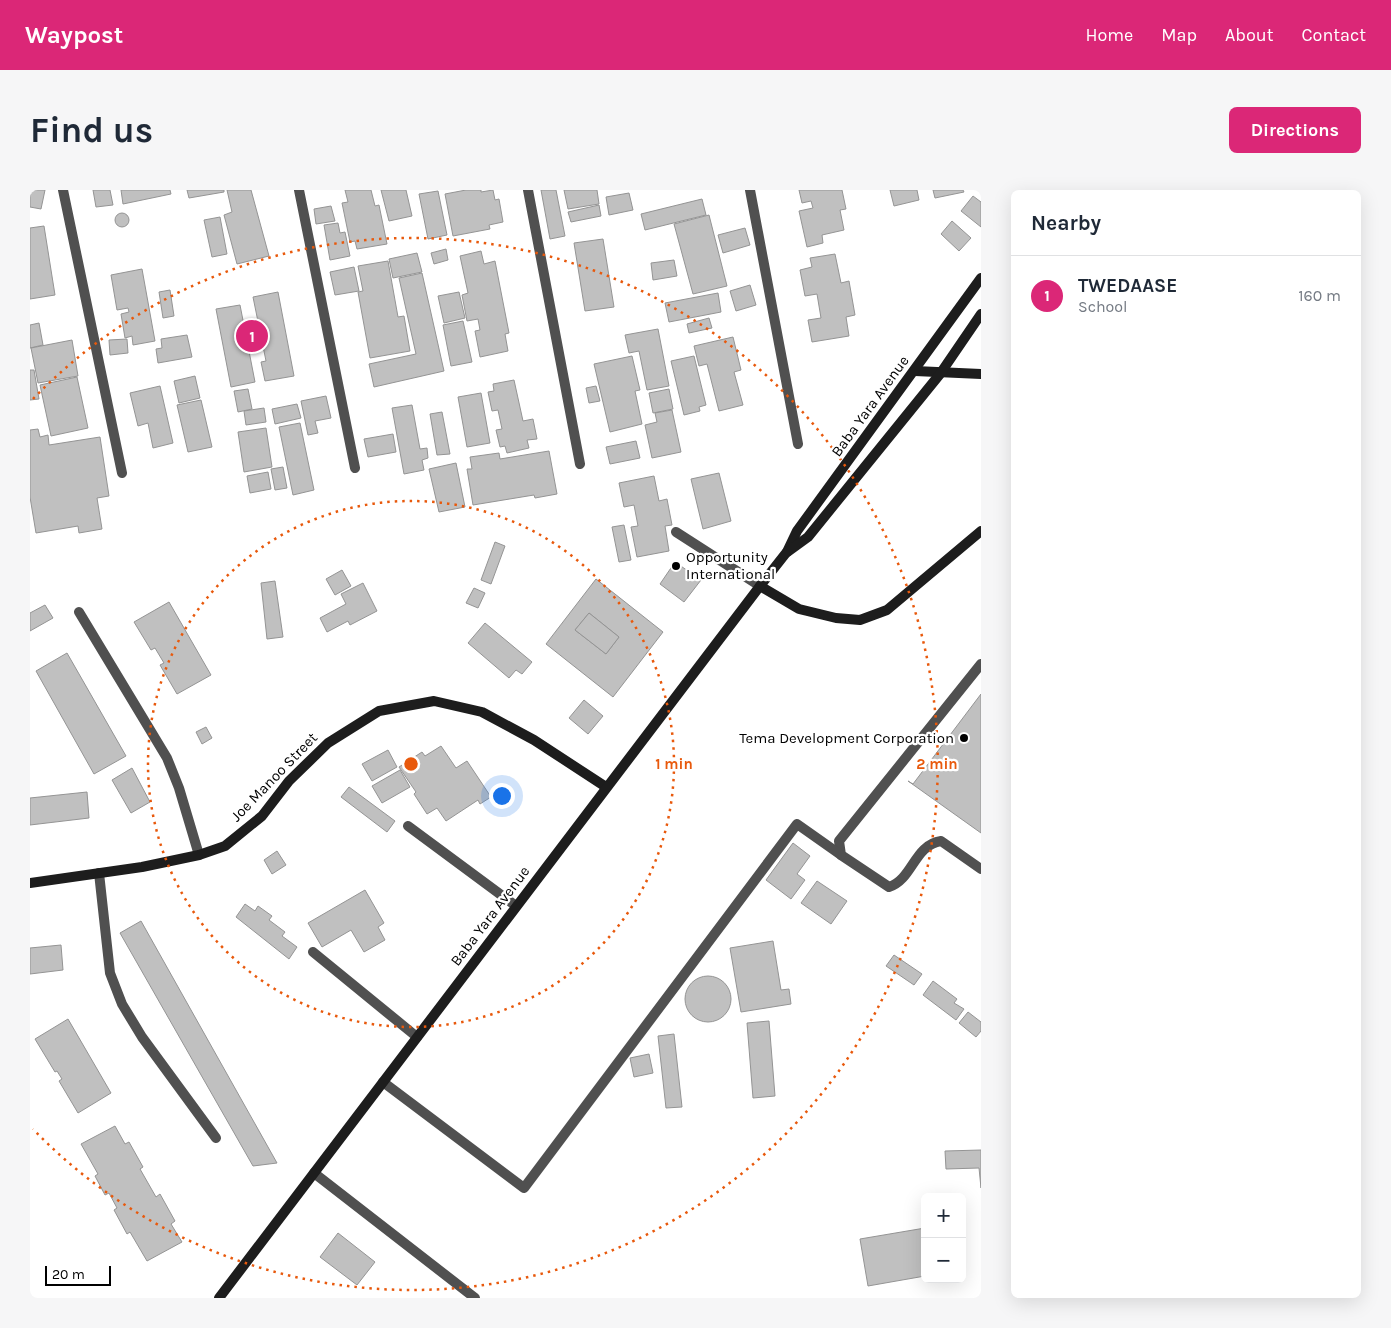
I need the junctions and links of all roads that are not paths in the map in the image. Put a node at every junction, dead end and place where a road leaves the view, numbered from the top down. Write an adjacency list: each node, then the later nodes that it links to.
1 (63, 190): 13 (street)
2 (299, 190): 12 (street)
3 (528, 190): 11 (street)
4 (750, 190): 10 (street)
5 (981, 278): 7 (main road, Baba Yara Avenue)
6 (981, 314): 8 (main road, Baba Yara Avenue)
7 (914, 371): 8 (main road); 16 (main road, Baba Yara Avenue)
8 (940, 374): 9 (main road); 16 (main road, Baba Yara Avenue)
9 (981, 374)
10 (798, 444)
11 (580, 464)
12 (355, 468)
13 (122, 473)
14 (981, 531): 17 (main road)
15 (676, 532): 17 (street)
16 (786, 553): 17 (main road, Baba Yara Avenue)
17 (760, 586): 20 (main road, Baba Yara Avenue)
18 (79, 612): 22 (street)
19 (981, 664): 23 (street)
20 (606, 787): 22 (main road, Joe Manoo Street); 27 (main road, Baba Yara Avenue)
21 (408, 826): 27 (street)
22 (199, 855): 25 (main road, Joe Manoo Street)
23 (841, 855): 24 (street); 30 (street)
24 (981, 870)
25 (99, 873): 26 (main road, Joe Manoo Street); 31 (street)
26 (30, 883)
27 (516, 906): 29 (main road, Baba Yara Avenue)
28 (313, 952): 29 (street)
29 (417, 1038): 30 (main road, Baba Yara Avenue)
30 (383, 1082): 32 (main road, Baba Yara Avenue)
31 (216, 1138)
32 (314, 1173): 33 (main road, Baba Yara Avenue); 34 (street)
33 (220, 1298)
34 (474, 1298)

